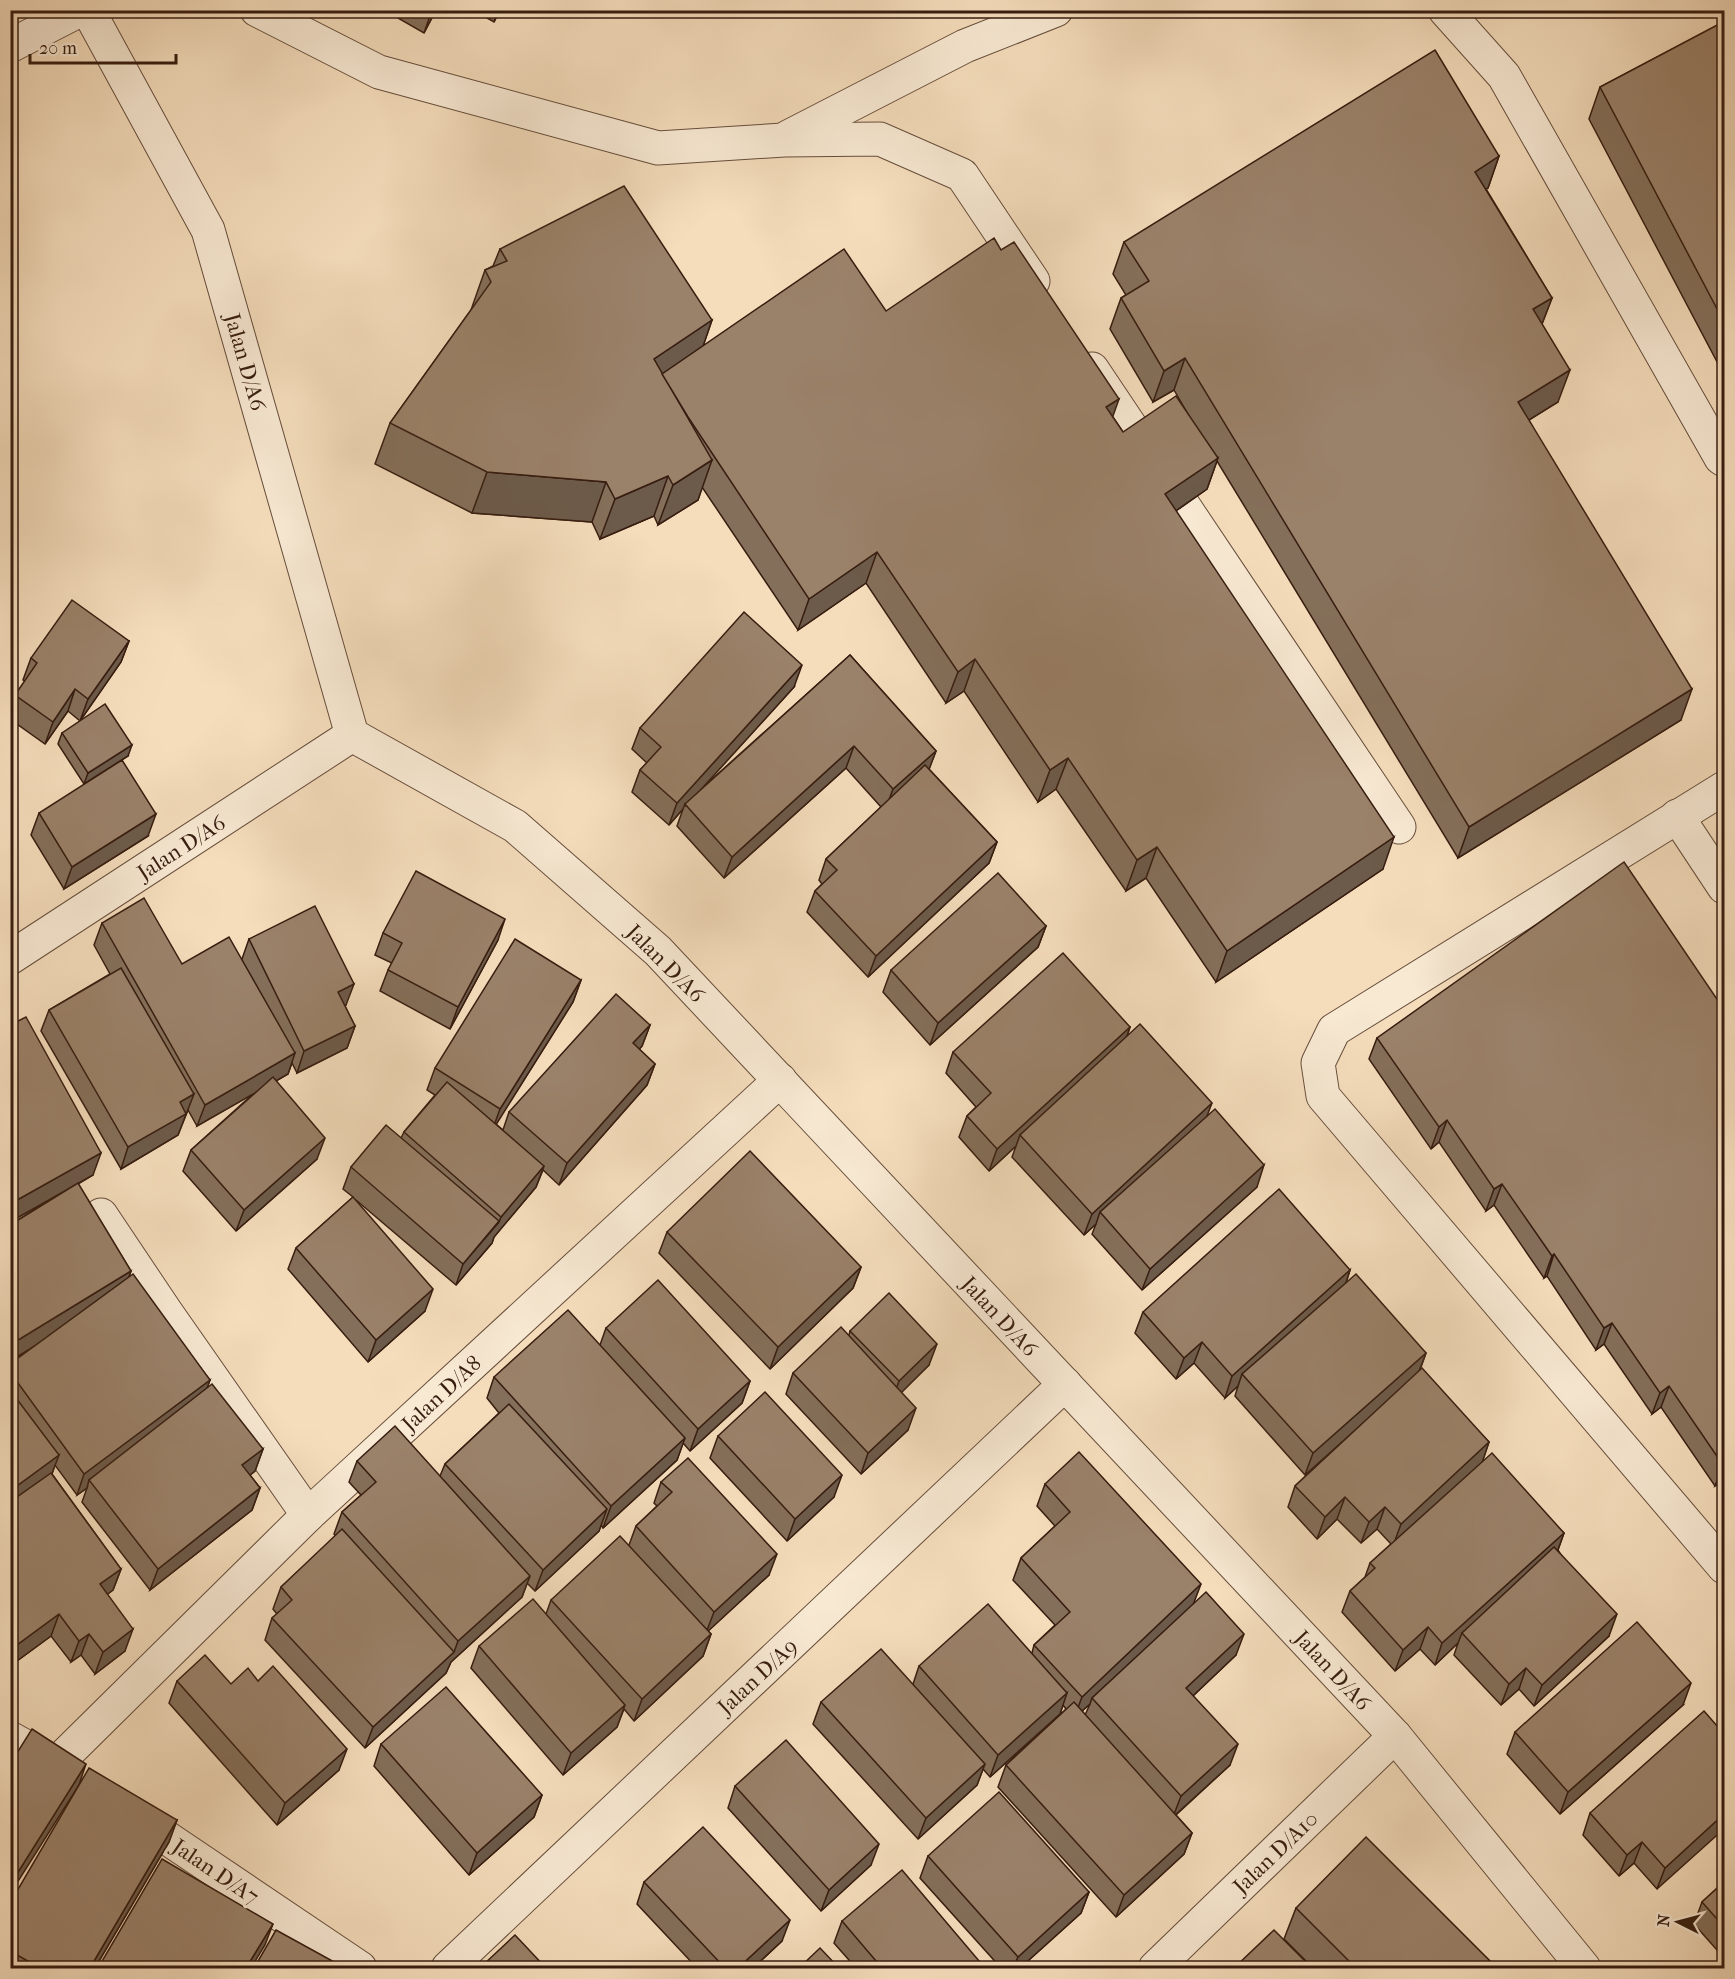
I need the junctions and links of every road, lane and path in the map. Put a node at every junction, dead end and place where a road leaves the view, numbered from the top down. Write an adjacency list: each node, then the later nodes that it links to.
1 (80, 10): 6 (street)
2 (88, 10): 11 (street, Jalan D/A6)
3 (257, 10): 7 (street)
4 (1056, 10): 7 (street)
5 (1445, 10): 10 (street)
6 (10, 46)
7 (784, 140): 8 (street)
8 (1048, 303)
9 (1074, 343): 14 (street)
10 (1725, 460)
11 (352, 735): 16 (street, Jalan D/A6); 17 (street, Jalan D/A6)
12 (1725, 788): 13 (street)
13 (1677, 816): 15 (street); 21 (street)
14 (1399, 827)
15 (1725, 887)
16 (10, 958)
17 (780, 1080): 19 (street, Jalan D/A6); 20 (street, Jalan D/A8)
18 (101, 1215): 20 (street)
19 (1065, 1384): 22 (street, Jalan D/A6); 26 (street, Jalan D/A9)
20 (308, 1515): 24 (street, Jalan D/A8)
21 (1725, 1567)
22 (1395, 1736): 27 (street, Jalan D/A10); 28 (street, Jalan D/A6)
23 (10, 1738): 24 (street, Jalan D/A7)
24 (57, 1763): 25 (street, Jalan D/A7)
25 (360, 1968)
26 (448, 1968)
27 (1155, 1968)
28 (1584, 1968)

